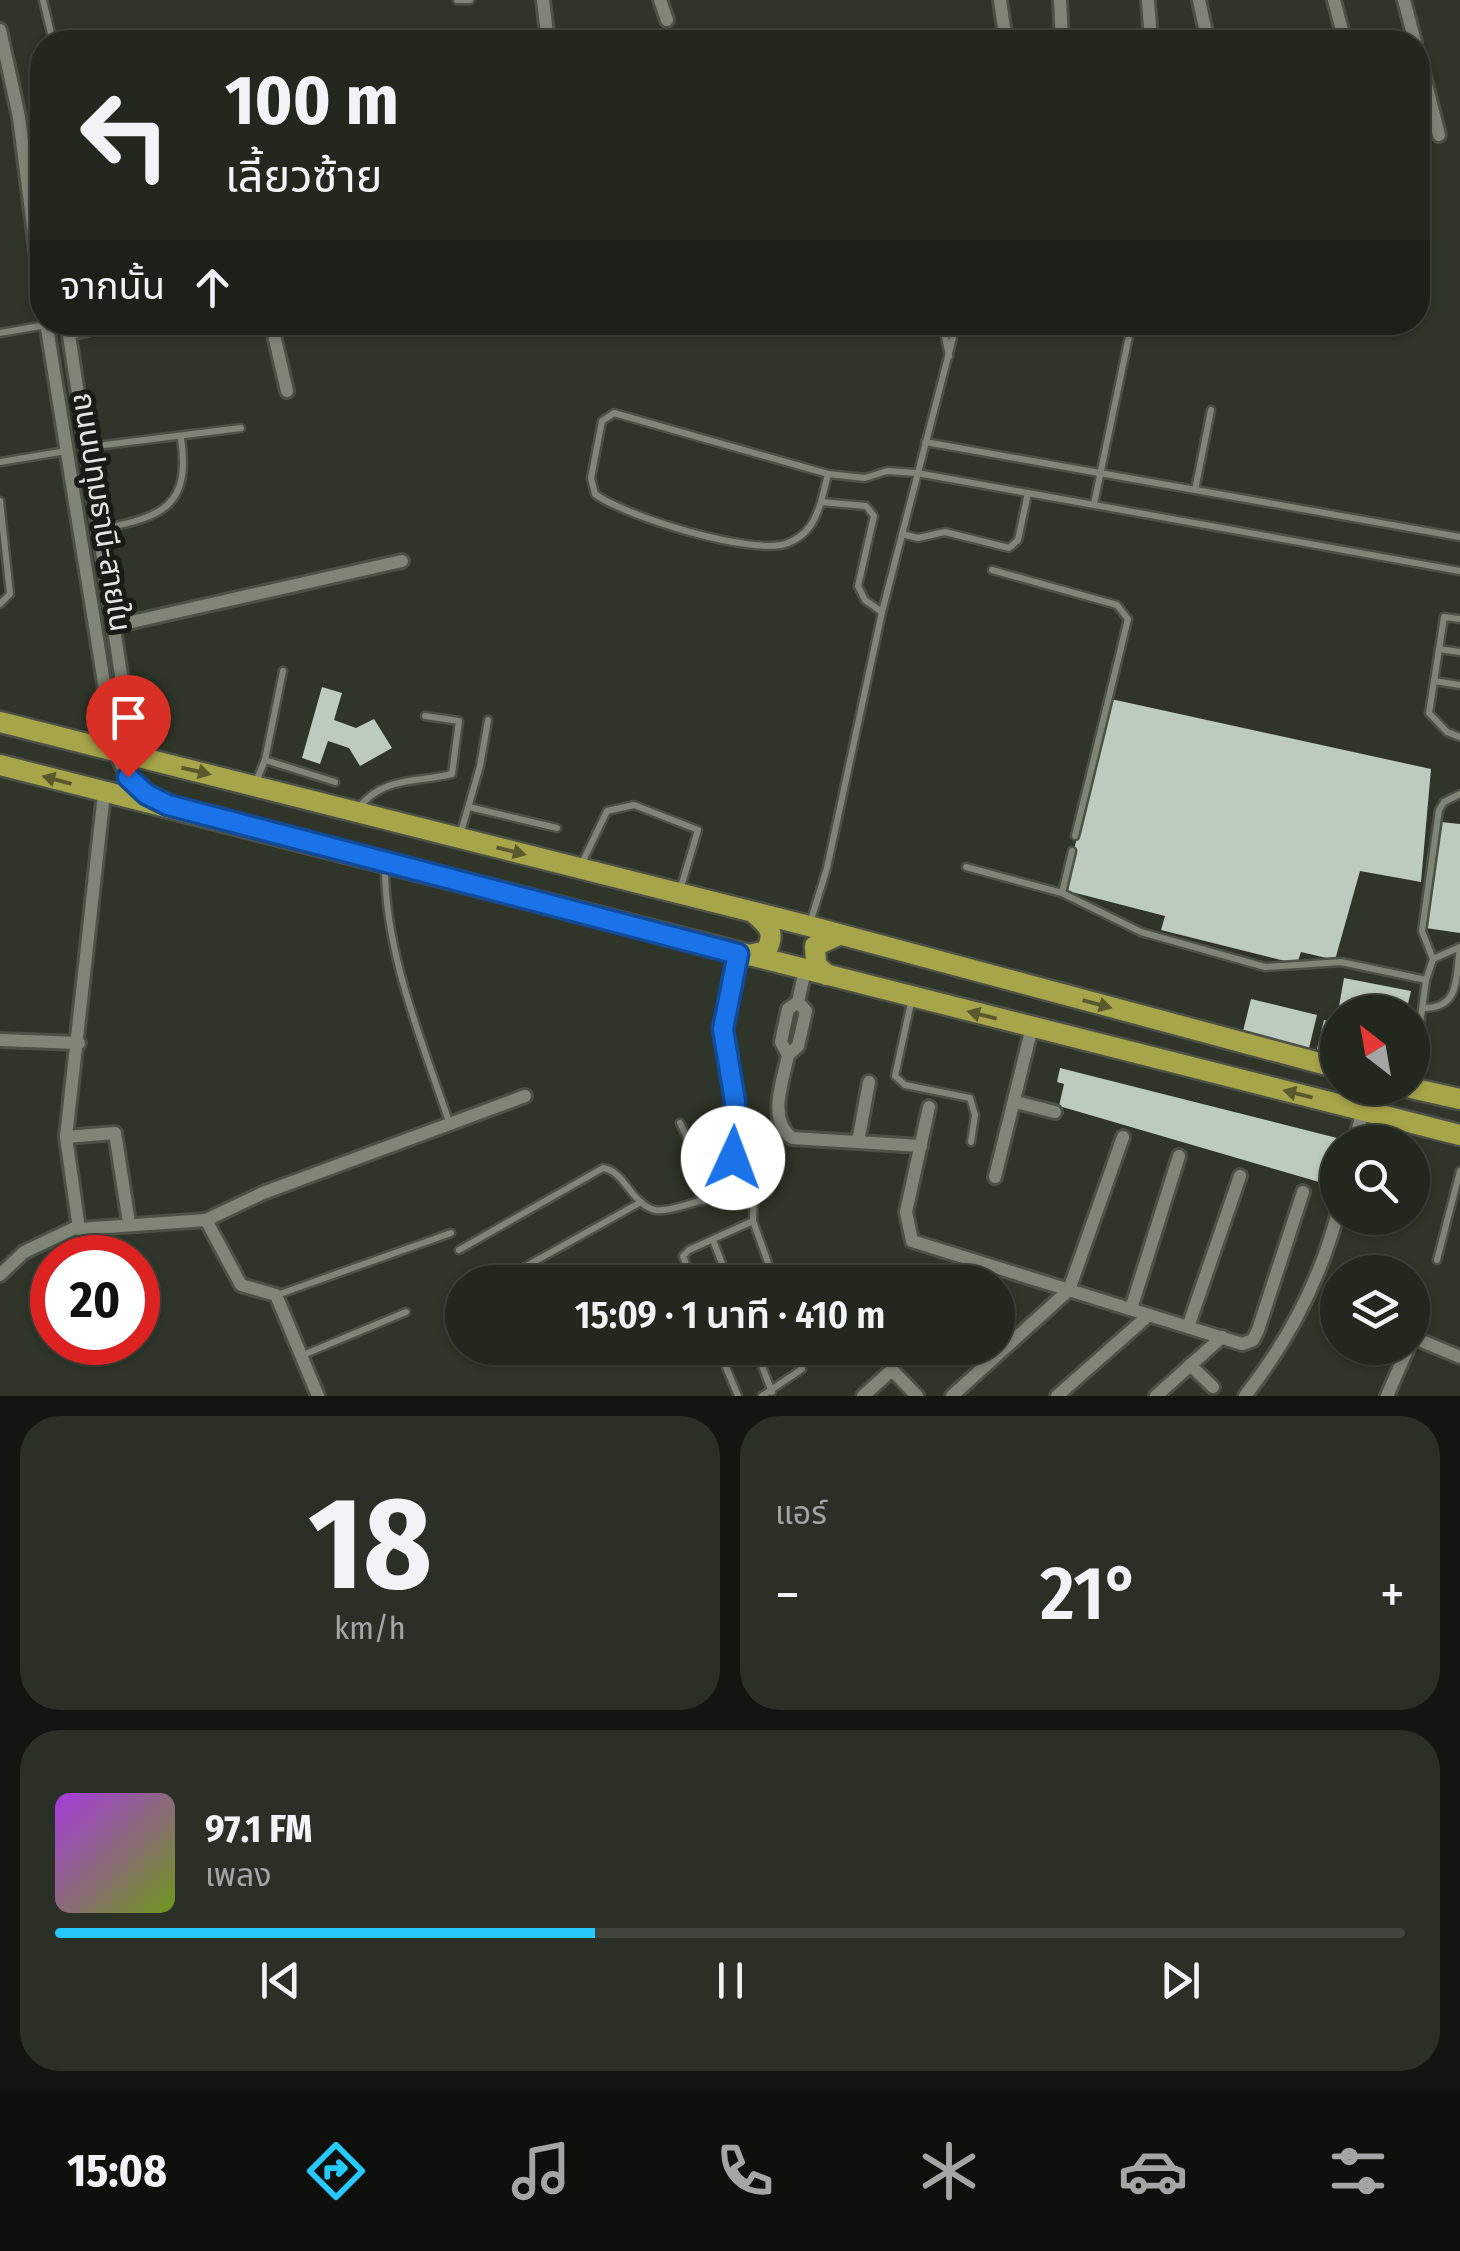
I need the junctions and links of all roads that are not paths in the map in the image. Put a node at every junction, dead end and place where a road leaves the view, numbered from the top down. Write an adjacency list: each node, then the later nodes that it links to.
1 (43, 0): 14 (lane)
2 (457, 0): 3 (lane)
3 (470, 0)
4 (543, 0): 15 (street)
5 (660, 0): 12 (street)
6 (1000, 0): 16 (street)
7 (1060, 0): 17 (street)
8 (1148, 0): 18 (street)
9 (1198, 0): 19 (street)
10 (1334, 0): 20 (street)
11 (1404, 0): 21 (street)
12 (667, 20)
13 (0, 30): 24 (street)
14 (50, 30)
15 (547, 30)
16 (1004, 30)
17 (1061, 30)
18 (1150, 30)
19 (1205, 30)
20 (1342, 30)
21 (1412, 30)
22 (1430, 100): 23 (street)
23 (1439, 135)
24 (30, 188)
25 (30, 327): 26 (lane)
26 (0, 333)
27 (49, 335): 40 (street, ถนนปทุมธานี-สายใน)
28 (70, 335): 39 (street, ถนนปทุมธานี-สายใน)
29 (275, 335): 34 (street)
30 (945, 335): 33 (lane)
31 (955, 335): 33 (lane)
32 (1129, 335): 42 (lane)
33 (950, 360): 38 (lane)
34 (287, 390)
35 (1212, 410): 45 (lane)
36 (240, 428): 37 (lane)
37 (181, 438): 39 (lane); 50 (lane)
38 (925, 442): 42 (lane); 43 (lane)
39 (88, 447): 40 (street); 50 (street, ถนนปทุมธานี-สายใน)
40 (67, 451): 41 (lane); 69 (street, ถนนปทุมธานี-สายใน)
41 (0, 462)
42 (1103, 471): 45 (lane); 49 (lane)
43 (917, 473): 44 (lane); 46 (lane); 51 (lane)
44 (828, 474): 48 (lane); 48 (lane)
45 (1195, 490): 52 (lane)
46 (1028, 493): 49 (lane); 51 (lane)
47 (0, 501): 56 (lane)
48 (822, 502): 57 (lane)
49 (1094, 504): 55 (lane)
50 (100, 529): 59 (street, ถนนปทุมธานี-สายใน)
51 (902, 534): 57 (lane)
52 (1460, 537)
53 (402, 561): 59 (street)
54 (992, 570): 81 (lane)
55 (1460, 571)
56 (0, 604)
57 (882, 612): 90 (lane)
58 (1460, 619): 60 (lane)
59 (114, 626): 71 (street, ถนนปทุมธานี-สายใน)
60 (1439, 649): 61 (lane); 63 (lane)
61 (1460, 652)
62 (283, 671): 70 (lane)
63 (1434, 681): 64 (lane); 68 (lane)
64 (1460, 685)
65 (425, 716): 79 (lane)
66 (488, 720): 78 (lane)
67 (0, 722): 69 (main road)
68 (1460, 736)
69 (115, 751): 71 (main road); 77 (street, ถนนปทุมธานี-สายใน)
70 (265, 760): 73 (lane); 74 (lane)
71 (153, 761): 74 (main road, one-way to 74)
72 (0, 766): 75 (main road, one-way to 72)
73 (335, 782)
74 (254, 785): 79 (main road)
75 (104, 793): 77 (main road); 103 (street)
76 (1460, 794): 94 (lane)
77 (168, 805): 84 (main road)
78 (469, 807): 80 (lane); 82 (lane)
79 (355, 812): 82 (main road)
80 (556, 828)
81 (1075, 836)
82 (459, 838): 86 (main road, one-way to 86)
83 (1072, 851): 87 (lane)
84 (384, 863): 93 (main road); 114 (lane)
85 (966, 867): 87 (lane)
86 (579, 868): 88 (main road); 88 (lane)
87 (1062, 893): 97 (lane)
88 (679, 894): 89 (main road)
89 (754, 912): 90 (main road); 93 (main road)
90 (809, 926): 91 (main road)
91 (839, 935): 96 (main road); 104 (main road, one-way to 104)
92 (1460, 948): 94 (lane); 100 (lane)
93 (740, 956): 95 (main road); 124 (lane)
94 (1433, 959): 97 (lane)
95 (806, 970): 96 (main road); 120 (street)
96 (827, 976): 99 (main road)
97 (1426, 980): 98 (lane)
98 (1426, 995)
99 (912, 997): 101 (main road, one-way to 99); 121 (lane)
100 (1430, 1008)
101 (1032, 1027): 109 (street); 112 (main road, one-way to 101)
102 (0, 1040): 103 (street)
103 (79, 1043): 119 (street)
104 (1320, 1063)
105 (869, 1082): 120 (street)
106 (1430, 1091): 108 (main road)
107 (525, 1096): 114 (street)
108 (1460, 1100)
109 (1016, 1102): 113 (street); 127 (street)
110 (1364, 1105): 112 (street)
111 (929, 1107): 122 (street)
112 (1363, 1110): 116 (street); 117 (main road)
113 (1056, 1112)
114 (449, 1123): 131 (street)
115 (680, 1123): 129 (lane)
116 (1359, 1125)
117 (1460, 1135)
118 (1123, 1136): 146 (street)
119 (66, 1137): 133 (street); 134 (street)
120 (858, 1142): 122 (street)
121 (970, 1142)
122 (920, 1146): 146 (street)
123 (1180, 1156): 148 (street)
124 (733, 1158): 129 (lane); 132 (lane)
125 (1460, 1171): 139 (lane)
126 (1240, 1176): 151 (street)
127 (996, 1177)
128 (1303, 1192): 152 (street)
129 (702, 1201): 130 (lane)
130 (641, 1202): 138 (lane); 141 (lane)
131 (206, 1220): 133 (street); 147 (street)
132 (754, 1221): 137 (lane); 144 (lane)
133 (128, 1222): 134 (street)
134 (77, 1227): 140 (street)
135 (450, 1232): 147 (lane)
136 (1332, 1235): 171 (street)
137 (713, 1240): 142 (lane); 143 (lane)
138 (459, 1250)
139 (1437, 1260)
140 (7, 1263): 145 (street)
141 (528, 1265)
142 (686, 1265)
143 (723, 1265)
144 (769, 1265)
145 (0, 1275)
146 (1069, 1290): 148 (street); 168 (street)
147 (276, 1295): 154 (street)
148 (1131, 1309): 150 (street)
149 (406, 1312): 154 (lane)
150 (1149, 1315): 151 (street); 169 (street)
151 (1188, 1327): 152 (street)
152 (1222, 1337): 159 (street)
153 (1430, 1344): 155 (street)
154 (302, 1355): 163 (street)
155 (1460, 1357)
156 (725, 1365): 164 (lane)
157 (761, 1365): 162 (lane)
158 (801, 1365): 162 (lane)
159 (1190, 1365): 161 (street); 170 (street)
160 (1401, 1365): 172 (street)
161 (1214, 1387)
162 (772, 1392): 165 (lane)
163 (318, 1396)
164 (738, 1396)
165 (762, 1396)
166 (863, 1396): 167 (street)
167 (917, 1396)
168 (952, 1396)
169 (1057, 1396)
170 (1156, 1396)
171 (1245, 1396)
172 (1387, 1396)

